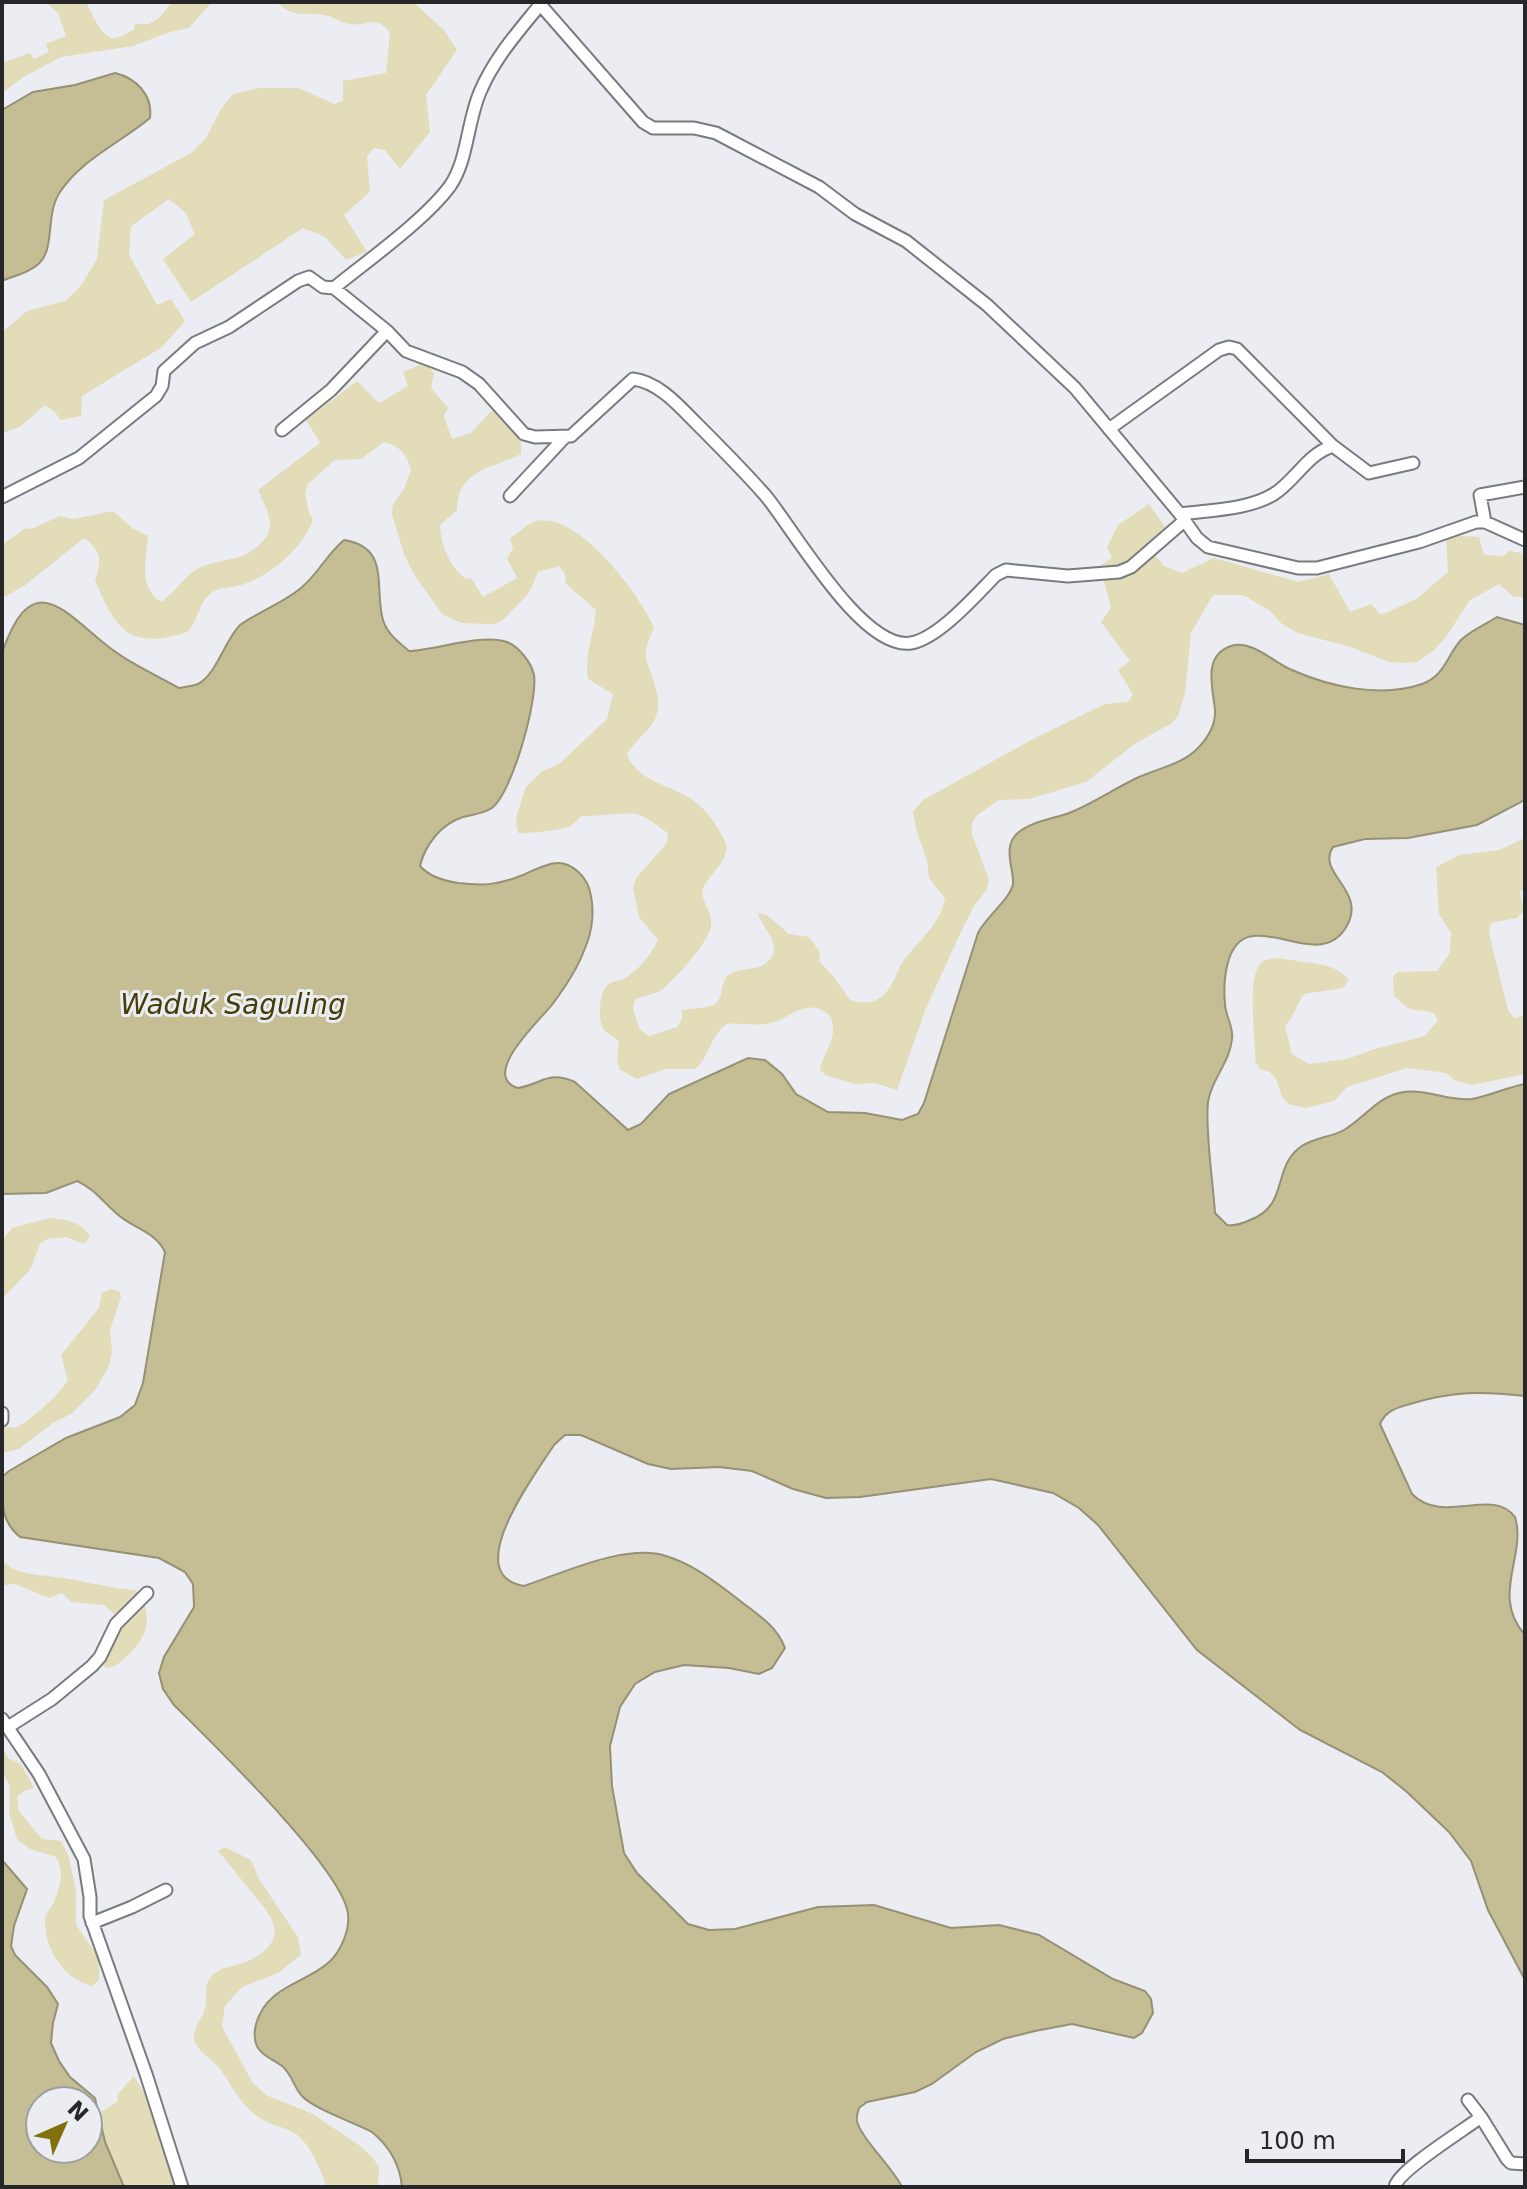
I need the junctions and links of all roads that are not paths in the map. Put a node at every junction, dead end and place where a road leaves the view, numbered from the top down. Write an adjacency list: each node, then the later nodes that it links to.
1 (538, 4): 2 (street); 4 (street)
2 (334, 288): 3 (street); 11 (street)
3 (387, 331): 5 (street); 6 (street)
4 (1109, 429): 7 (street); 12 (street)
5 (282, 430)
6 (564, 438): 10 (street); 12 (street)
7 (1333, 446): 8 (street); 12 (street)
8 (1413, 463)
9 (1525, 487): 13 (street)
10 (510, 496)
11 (2, 497)
12 (1182, 518): 13 (street)
13 (1485, 522): 14 (street)
14 (1525, 540)
15 (2, 1413): 16 (street)
16 (2, 1420)
17 (147, 1593): 18 (street)
18 (5, 1723): 20 (street)
19 (166, 1890): 20 (street)
20 (92, 1923): 24 (street)
21 (1468, 2100): 22 (street)
22 (1481, 2117): 23 (street); 25 (street)
23 (1525, 2164)
24 (182, 2187)
25 (1395, 2187)

